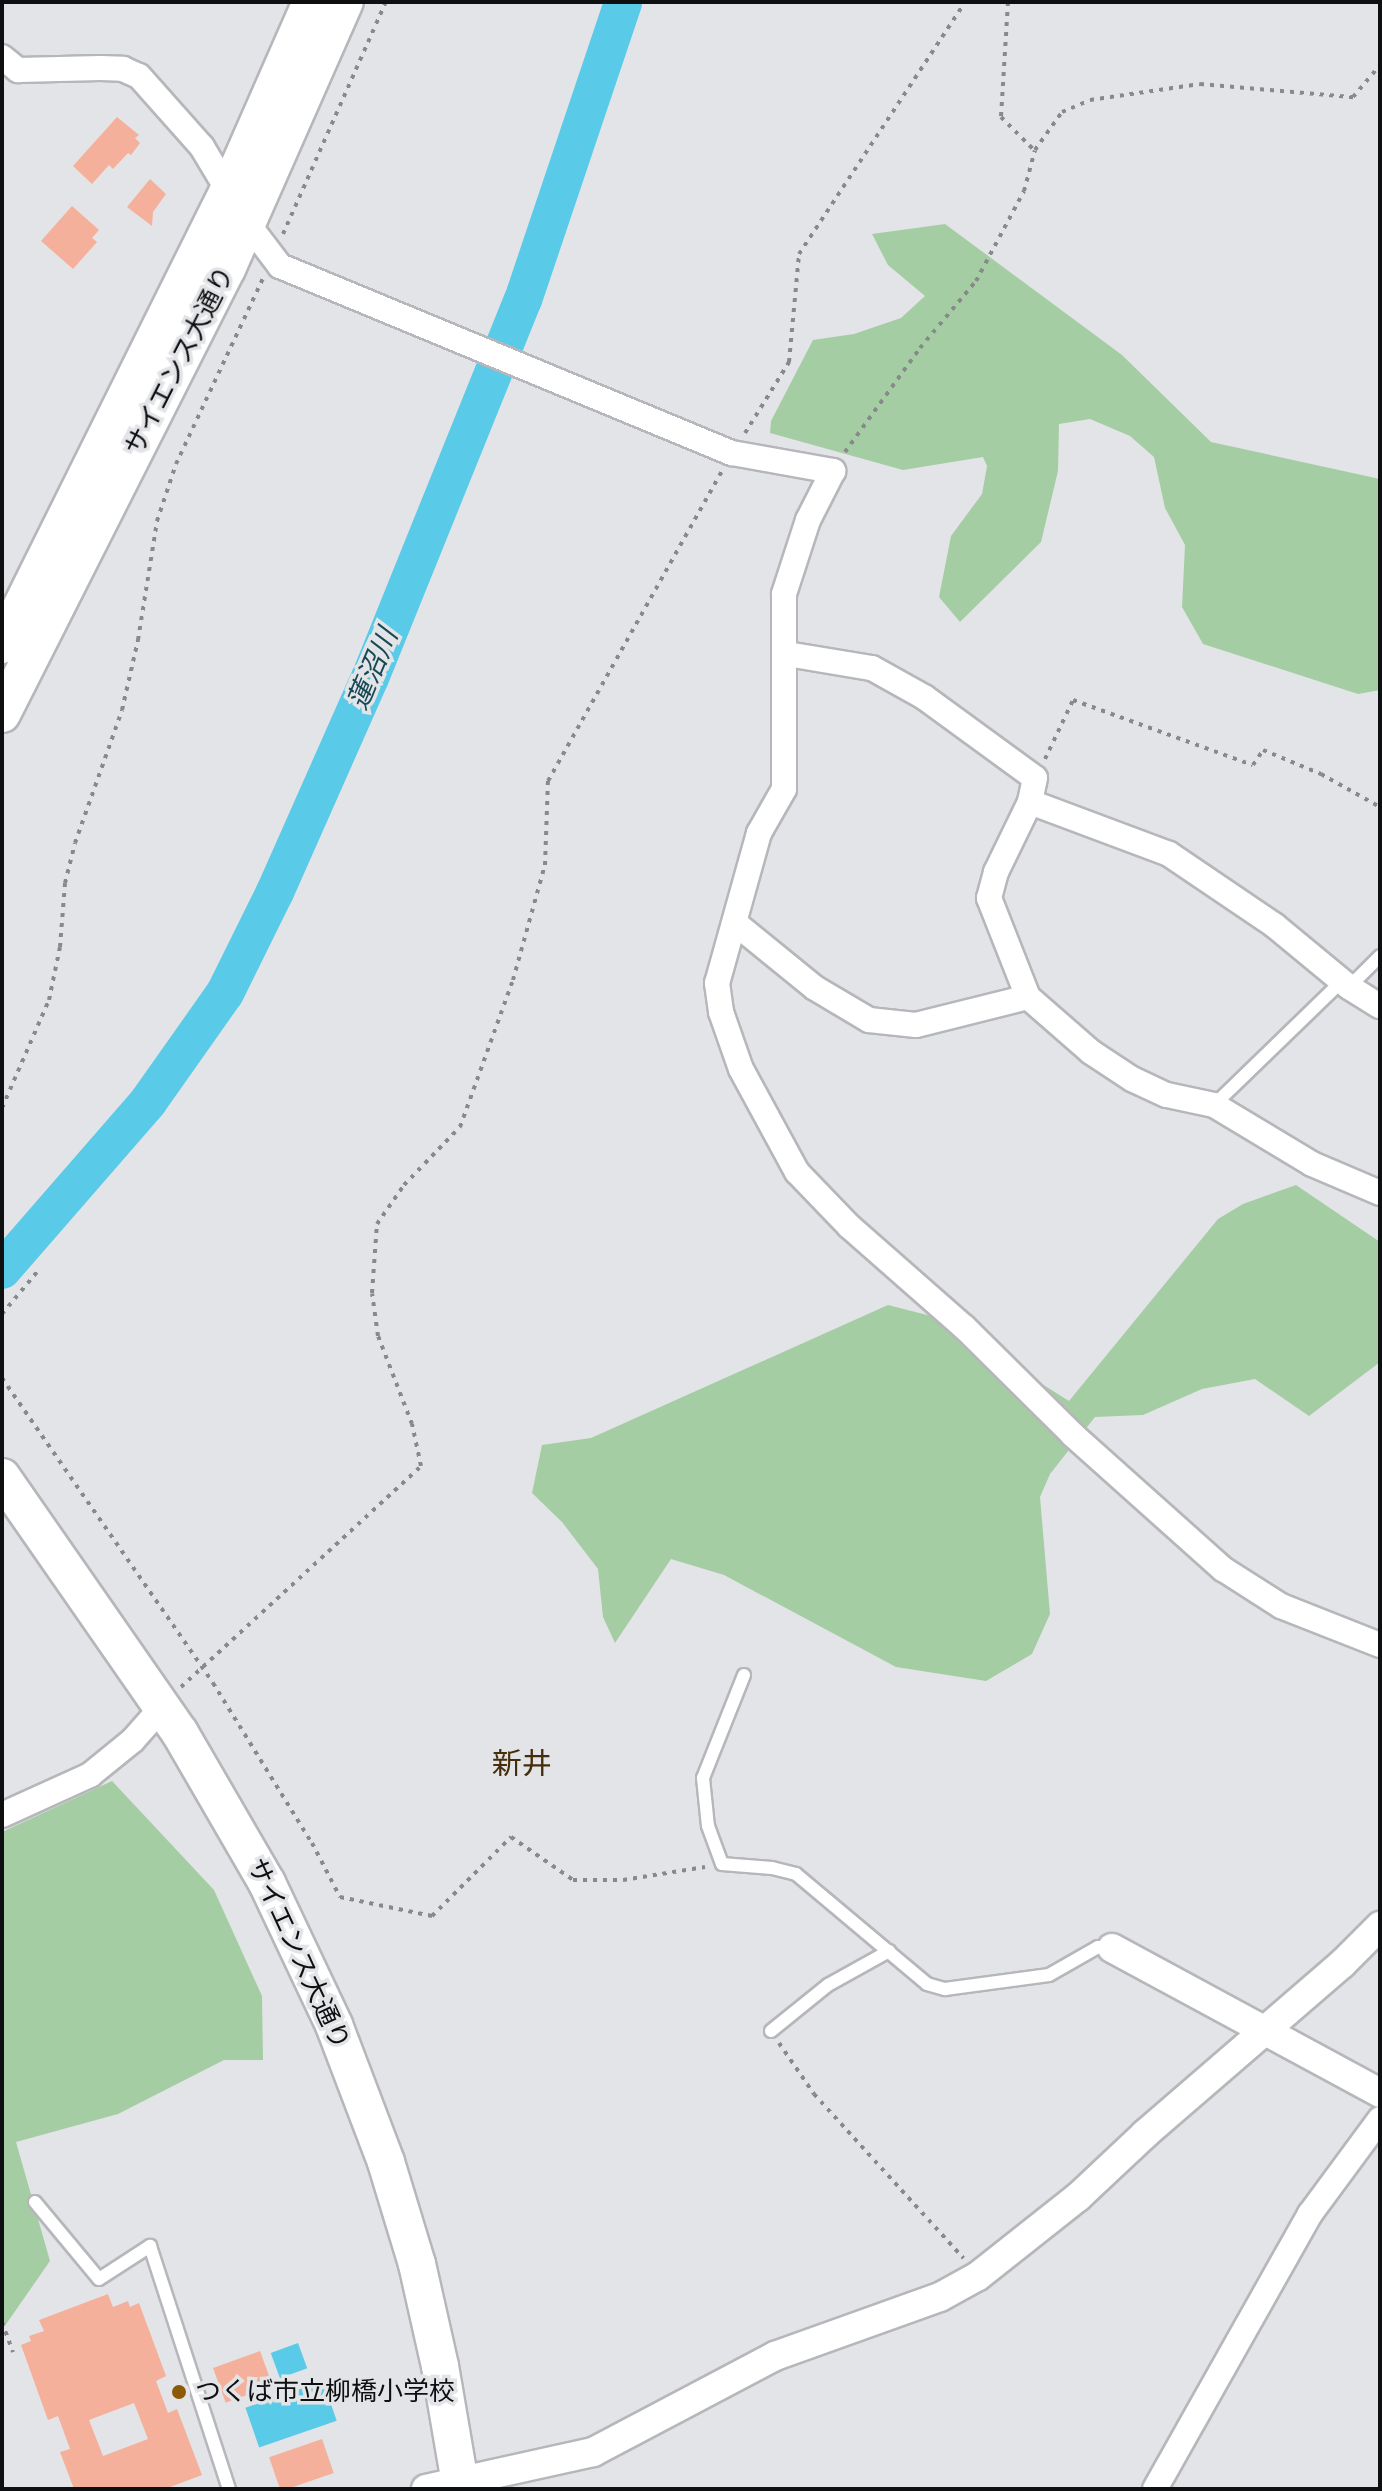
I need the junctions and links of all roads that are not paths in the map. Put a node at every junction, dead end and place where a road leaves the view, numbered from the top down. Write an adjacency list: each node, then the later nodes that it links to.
1 (311, 2): 4 (main road, サイエンス大通り)
2 (345, 2): 5 (main road, サイエンス大通り)
3 (7, 66): 4 (street)
4 (228, 191): 5 (street); 6 (main road, サイエンス大通り)
5 (248, 224): 7 (street); 8 (main road, サイエンス大通り)
6 (2, 645)
7 (787, 654): 9 (street); 10 (street)
8 (2, 714)
9 (1030, 802): 12 (street); 13 (street)
10 (735, 923): 13 (street); 18 (street)
11 (1380, 956): 12 (lane)
12 (1346, 984): 14 (street); 15 (lane)
13 (1028, 997): 15 (street)
14 (1380, 1006)
15 (1214, 1105): 16 (street)
16 (1380, 1193)
17 (2, 1477): 20 (main road, サイエンス大通り)
18 (1380, 1645)
19 (744, 1675): 24 (lane)
20 (163, 1706): 21 (street); 30 (main road, サイエンス大通り)
21 (2, 1815)
22 (1380, 1926): 25 (street)
23 (1112, 1948): 24 (lane); 25 (street)
24 (889, 1951): 26 (lane)
25 (1267, 2030): 27 (street); 30 (street)
26 (771, 2031)
27 (1380, 2093)
28 (1380, 2119): 32 (street)
29 (35, 2202): 31 (lane)
30 (449, 2487)
31 (229, 2489)
32 (1155, 2489)

